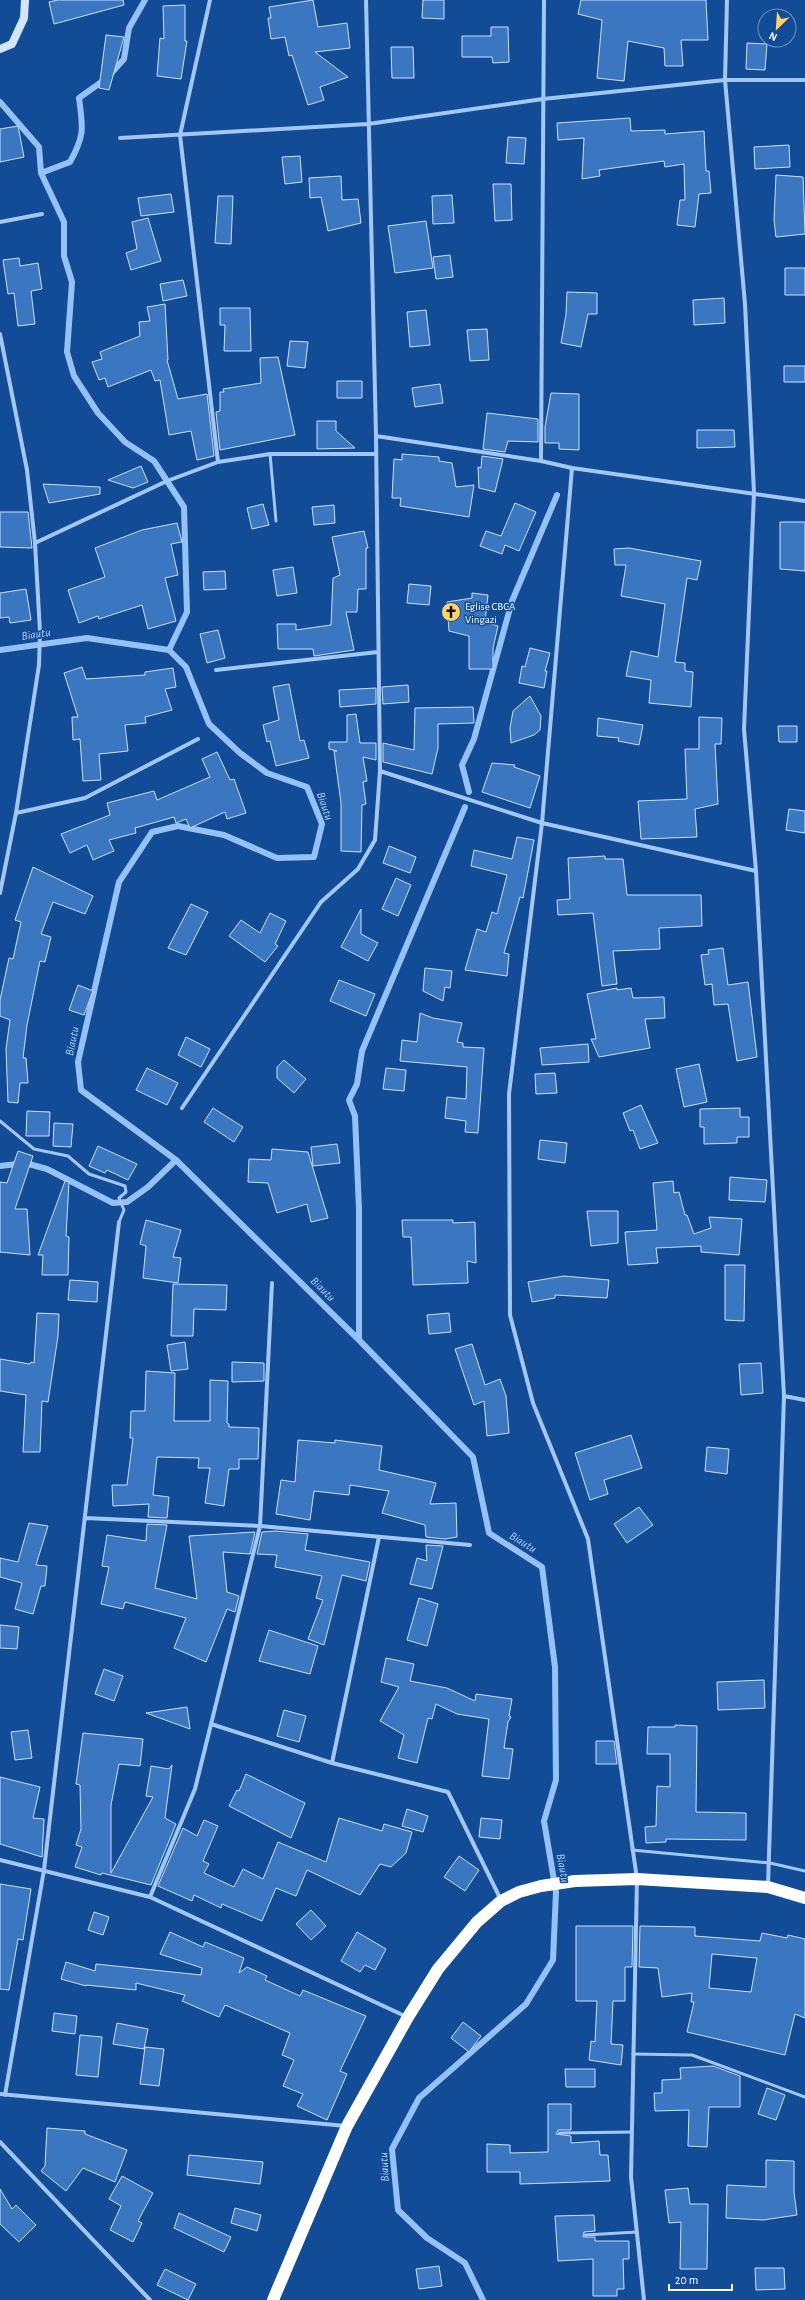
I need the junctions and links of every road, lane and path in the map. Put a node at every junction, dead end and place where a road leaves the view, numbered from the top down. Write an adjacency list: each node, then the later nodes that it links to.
1 (25, 0): 6 (street)
2 (210, 0): 11 (street)
3 (366, 0): 10 (street)
4 (544, 0): 9 (street)
5 (727, 0): 7 (street)
6 (0, 49)
7 (725, 80): 8 (street); 9 (street); 22 (street)
8 (805, 80)
9 (543, 99): 10 (street); 19 (street)
10 (368, 124): 11 (street); 16 (street)
11 (180, 135): 12 (street); 20 (street)
12 (120, 138)
13 (42, 214): 14 (street)
14 (0, 222)
15 (0, 334): 25 (street)
16 (376, 436): 18 (street); 19 (street)
17 (270, 454): 18 (street); 20 (street); 24 (lane)
18 (376, 454): 26 (street)
19 (541, 461): 21 (street)
20 (218, 462): 25 (street)
21 (572, 468): 22 (street); 31 (street)
22 (754, 493): 23 (street); 32 (street)
23 (805, 501)
24 (276, 521)
25 (35, 543): 30 (street)
26 (378, 652): 27 (street); 29 (street)
27 (216, 670)
28 (198, 739): 30 (street)
29 (380, 771): 31 (street); 34 (street)
30 (16, 813): 33 (street)
31 (542, 823): 32 (street); 46 (street)
32 (756, 871): 38 (street)
33 (0, 893)
34 (182, 1108)
35 (0, 1121): 36 (lane)
36 (119, 1222): 40 (street)
37 (272, 1283): 41 (street)
38 (784, 1396): 39 (street); 48 (street)
39 (805, 1400)
40 (85, 1518): 41 (street); 49 (street)
41 (260, 1526): 42 (street); 44 (street)
42 (379, 1537): 43 (street); 45 (street)
43 (470, 1545)
44 (211, 1724): 45 (street); 53 (street)
45 (332, 1762): 55 (street)
46 (632, 1850): 48 (lane); 51 (street)
47 (0, 1860): 49 (street)
48 (770, 1863): 50 (lane); 52 (street)
49 (44, 1870): 53 (street); 59 (street)
50 (805, 1871)
51 (636, 1879): 52 (highway); 55 (highway); 57 (street)
52 (768, 1887): 54 (highway)
53 (150, 1897): 56 (street)
54 (805, 1898)
55 (502, 1901): 56 (highway)
56 (408, 2017): 61 (highway)
57 (633, 2054): 60 (lane); 62 (street)
58 (0, 2094): 59 (street)
59 (5, 2095): 61 (street)
60 (805, 2096)
61 (347, 2126): 68 (highway)
62 (632, 2132): 63 (lane); 65 (street)
63 (559, 2133)
64 (0, 2142): 67 (street)
65 (637, 2232): 66 (lane); 69 (street)
66 (585, 2236)
67 (150, 2300)
68 (273, 2300)
69 (644, 2300)

